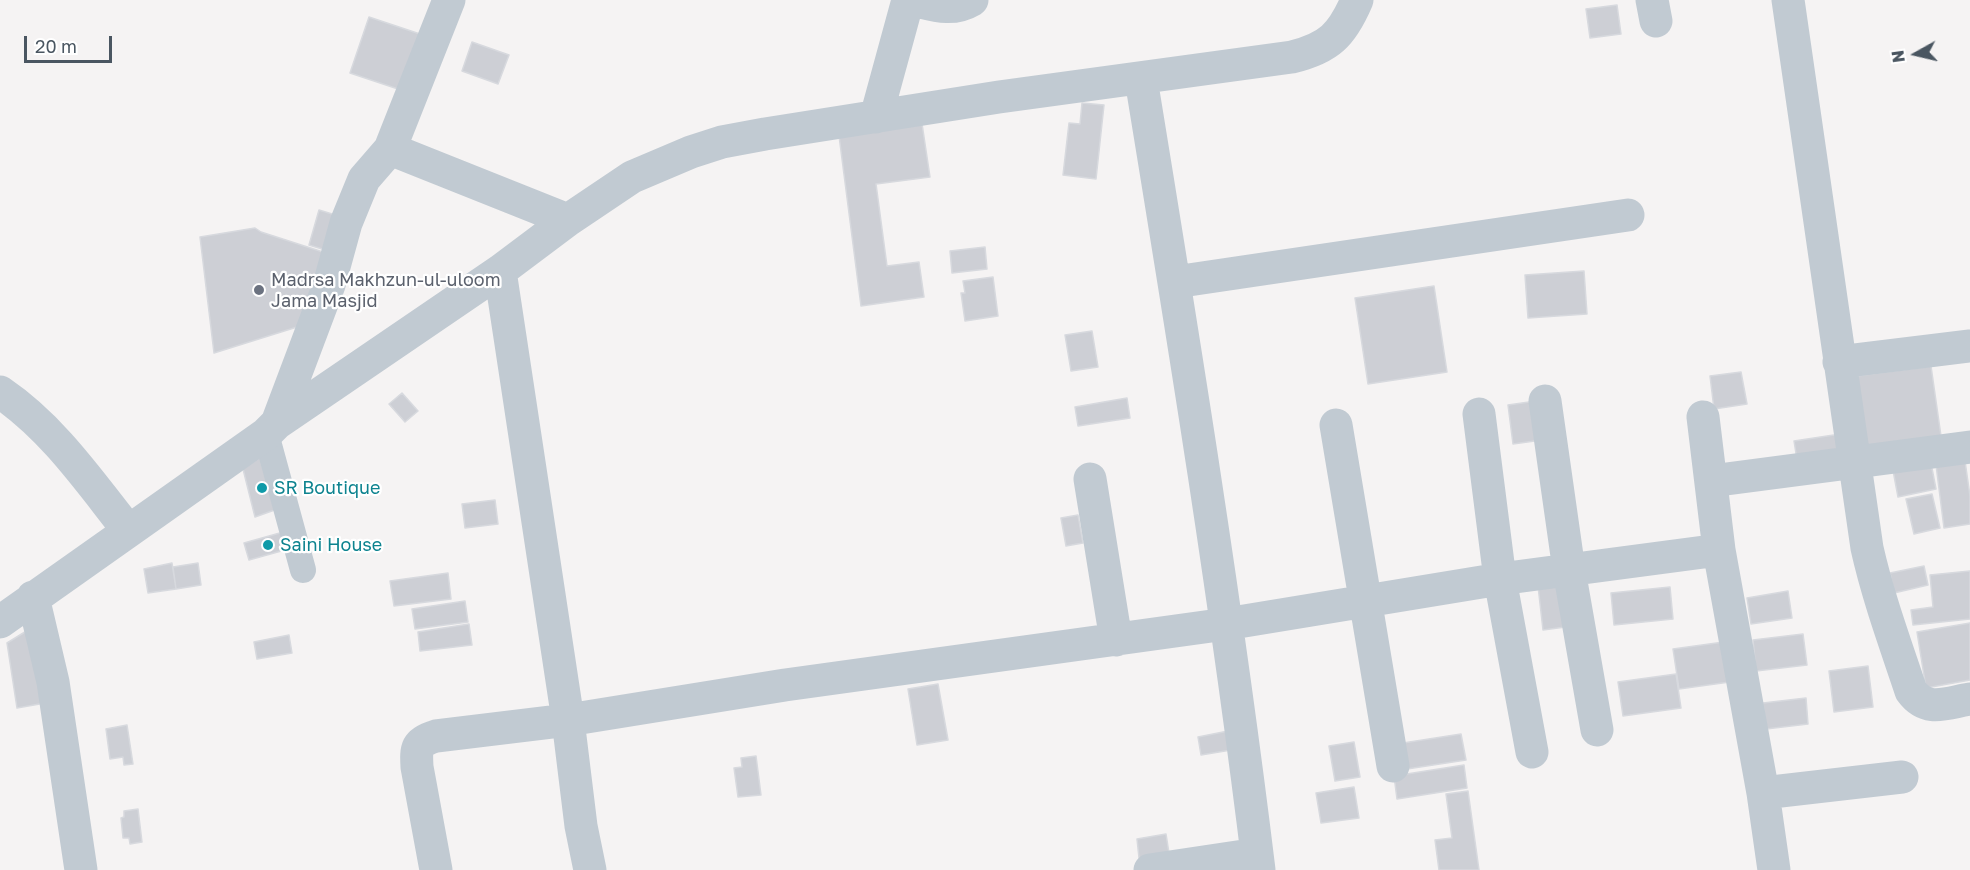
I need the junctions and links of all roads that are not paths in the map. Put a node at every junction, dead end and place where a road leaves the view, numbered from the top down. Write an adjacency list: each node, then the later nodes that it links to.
1 (449, 0): 9 (street)
2 (908, 0): 8 (street)
3 (914, 0): 4 (street)
4 (972, 0)
5 (1357, 0): 7 (street)
6 (1788, 0): 15 (street)
7 (1141, 79): 8 (street); 13 (street)
8 (876, 117): 11 (street)
9 (390, 149): 11 (street); 21 (street)
10 (1628, 215): 13 (street)
11 (568, 220): 12 (street)
12 (500, 271): 21 (street); 37 (street)
13 (1175, 282): 34 (street)
14 (1970, 346): 15 (street)
15 (1839, 362): 23 (street)
16 (0, 392): 26 (street)
17 (1545, 401): 29 (street)
18 (1479, 414): 30 (street)
19 (1703, 417): 25 (street)
20 (1336, 425): 32 (street)
21 (271, 429): 26 (street); 28 (street)
22 (1970, 447): 23 (street)
23 (1854, 462): 25 (street); 36 (street)
24 (1090, 479): 35 (street)
25 (1711, 481): 27 (street)
26 (128, 530): 31 (street)
27 (1719, 550): 29 (street); 42 (street)
28 (303, 570)
29 (1569, 570): 30 (street); 38 (street)
30 (1500, 579): 32 (street); 39 (street)
31 (33, 597): 33 (street); 44 (street)
32 (1366, 600): 34 (street); 40 (street)
33 (0, 621)
34 (1226, 624): 35 (street); 43 (street)
35 (1116, 640): 37 (street)
36 (1970, 699)
37 (568, 720): 45 (street); 46 (street)
38 (1597, 730)
39 (1532, 752)
40 (1393, 766)
41 (1902, 777): 42 (street)
42 (1763, 794): 48 (street)
43 (1258, 862): 47 (street)
44 (81, 870)
45 (436, 870)
46 (590, 870)
47 (1150, 870)
48 (1774, 870)

